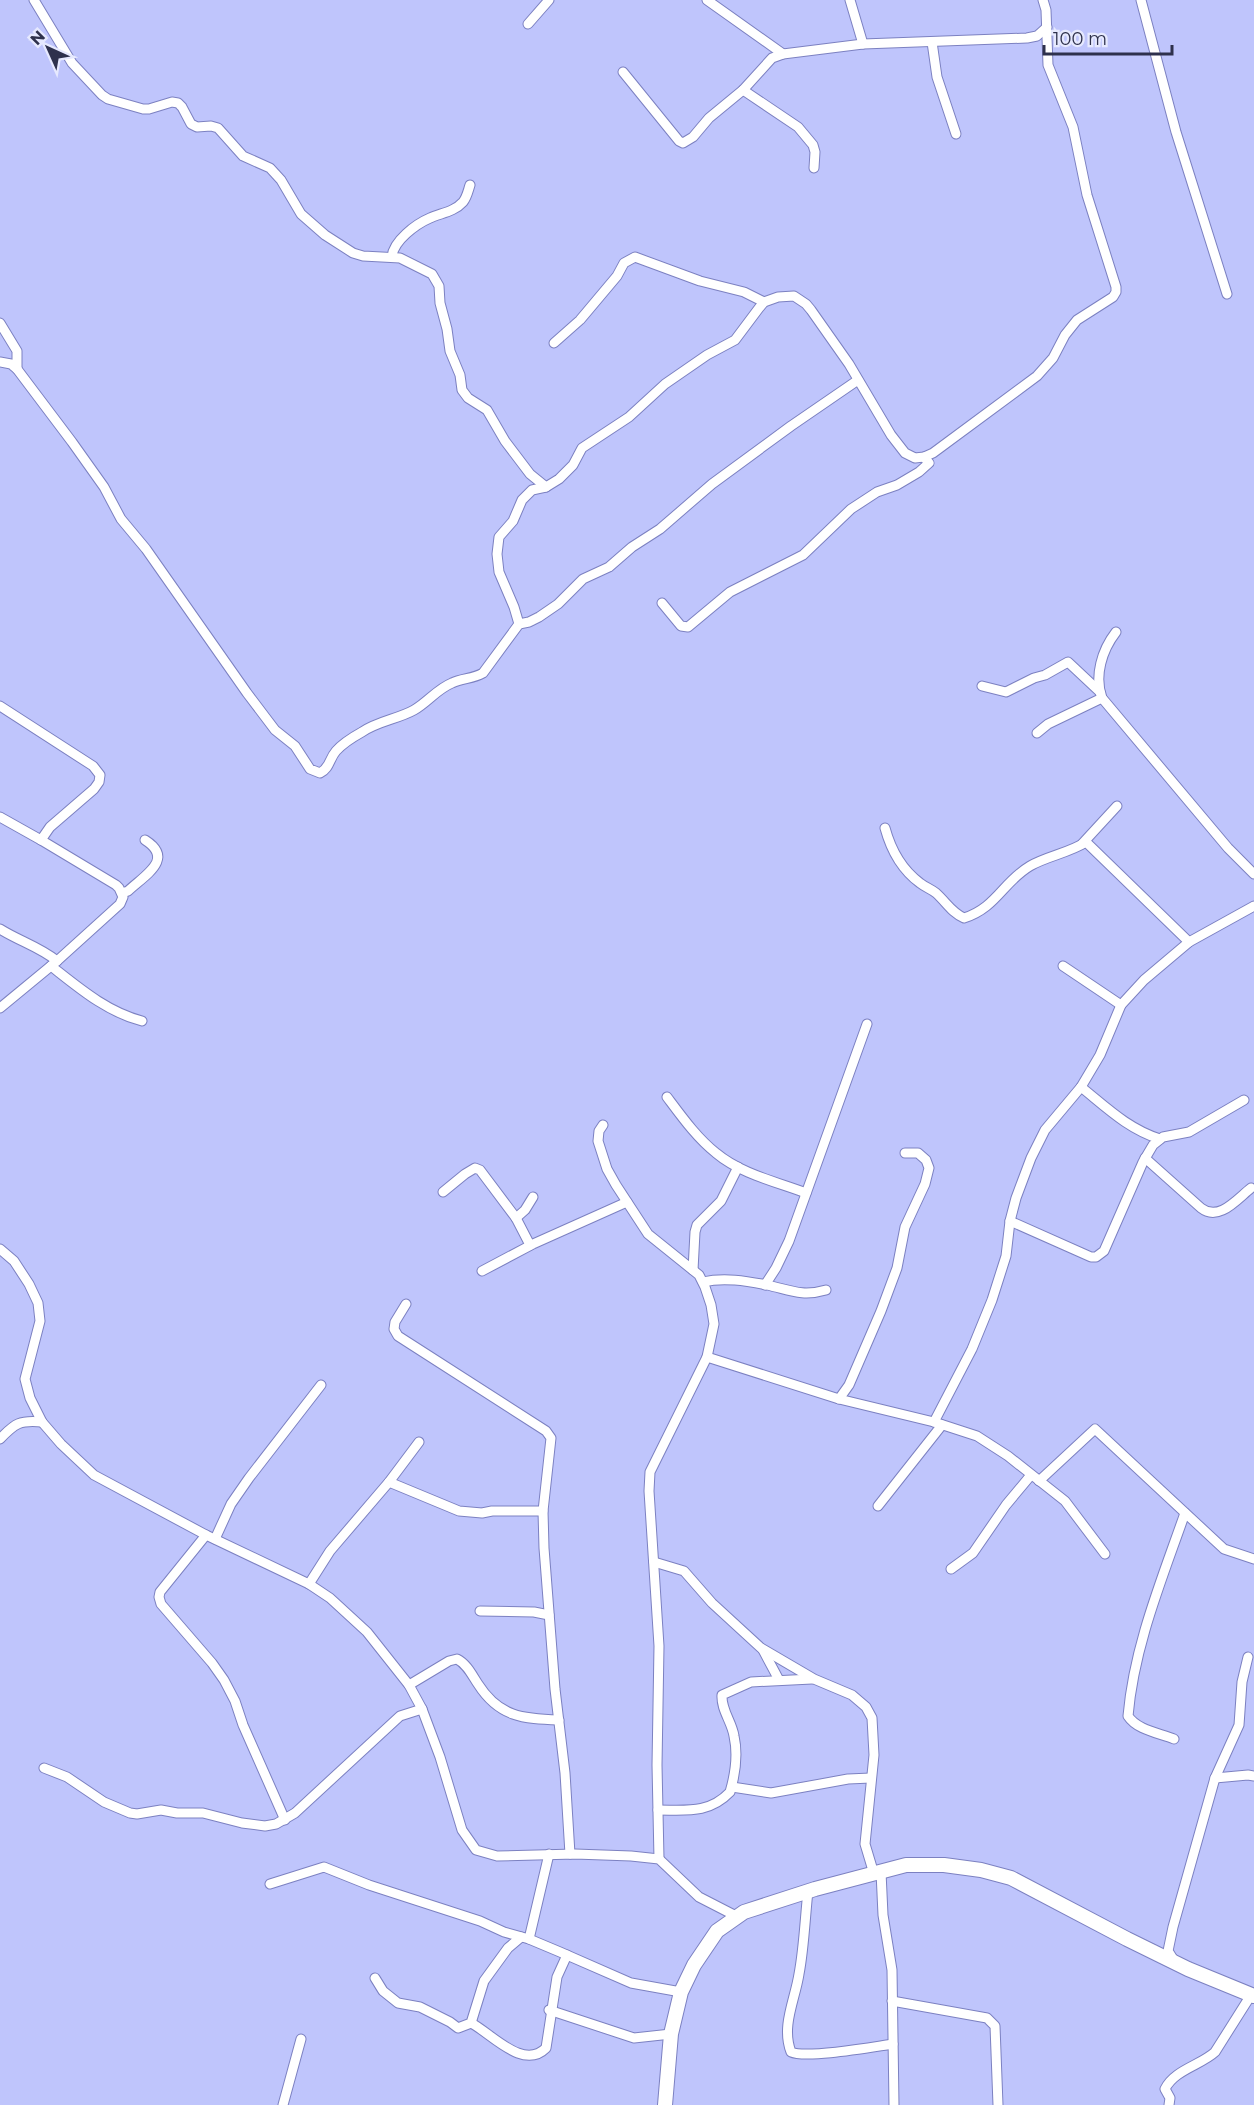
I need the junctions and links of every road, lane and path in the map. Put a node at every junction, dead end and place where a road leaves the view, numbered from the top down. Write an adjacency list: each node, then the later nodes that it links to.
1 (34, 0): 19 (street)
2 (549, 0): 7 (street)
3 (707, 0): 13 (street)
4 (850, 0): 11 (street)
5 (1042, 0): 8 (street)
6 (1142, 0): 20 (street)
7 (528, 24)
8 (1047, 27): 9 (street); 12 (street)
9 (1027, 38): 10 (street); 12 (street)
10 (932, 42): 11 (street); 16 (street)
11 (863, 44): 13 (street)
12 (1046, 47): 27 (street)
13 (783, 54): 15 (street)
14 (623, 72): 15 (street)
15 (743, 90): 17 (street)
16 (956, 134)
17 (814, 168)
18 (470, 185): 19 (street)
19 (392, 257): 28 (street)
20 (1227, 294)
21 (764, 302): 23 (street); 26 (street); 28 (street)
22 (0, 322): 25 (street)
23 (554, 343)
24 (0, 362): 25 (street)
25 (17, 369): 30 (street)
26 (858, 380): 27 (street); 30 (street)
27 (924, 457): 29 (street)
28 (546, 487): 30 (street)
29 (662, 603)
30 (519, 624)
31 (1116, 632): 33 (street)
32 (982, 686): 33 (street)
33 (1101, 695): 35 (street); 42 (street)
34 (0, 706): 39 (street)
35 (1037, 733)
36 (1117, 806): 41 (street)
37 (0, 817): 39 (street)
38 (885, 828): 41 (street)
39 (41, 840): 43 (street)
40 (145, 840): 43 (street)
41 (1078, 848): 46 (street)
42 (1254, 874)
43 (122, 894): 47 (street)
44 (1254, 906): 46 (street)
45 (0, 929): 47 (street)
46 (1189, 942): 49 (street)
47 (54, 963): 50 (street); 51 (street)
48 (1064, 966): 49 (street)
49 (1121, 1005): 53 (street)
50 (0, 1008)
51 (142, 1021)
52 (867, 1024): 63 (street)
53 (1080, 1087): 57 (street); 67 (street)
54 (667, 1097): 60 (street)
55 (1244, 1100): 57 (street)
56 (603, 1125): 65 (street)
57 (1156, 1142): 59 (street)
58 (905, 1153): 78 (street)
59 (1145, 1158): 61 (street); 67 (street)
60 (738, 1167): 63 (street); 70 (street)
61 (1251, 1188)
62 (443, 1192): 66 (street)
63 (806, 1193): 73 (street)
64 (533, 1197): 66 (street)
65 (627, 1202): 68 (street); 70 (street)
66 (516, 1218): 68 (street)
67 (1010, 1221): 80 (street)
68 (530, 1245): 71 (street)
69 (0, 1249): 79 (street)
70 (693, 1270): 72 (street)
71 (482, 1271)
72 (703, 1282): 73 (street); 76 (street)
73 (765, 1285): 74 (street)
74 (826, 1290)
75 (406, 1304): 87 (street)
76 (707, 1357): 78 (street); 92 (street)
77 (321, 1385): 89 (street)
78 (839, 1400): 80 (street)
79 (42, 1422): 81 (street); 89 (street)
80 (938, 1424): 83 (street); 86 (street)
81 (0, 1439)
82 (419, 1442): 84 (street)
83 (1031, 1474): 85 (street); 93 (street)
84 (389, 1482): 87 (street); 94 (street)
85 (1039, 1482): 88 (street); 90 (street)
86 (878, 1506)
87 (543, 1511): 96 (street)
88 (1185, 1513): 91 (street); 104 (street)
89 (211, 1537): 94 (street); 111 (street)
90 (1105, 1554)
91 (1254, 1559)
92 (654, 1562): 97 (street); 110 (street)
93 (951, 1569)
94 (309, 1584): 101 (street)
95 (480, 1611): 96 (street)
96 (549, 1615): 103 (street)
97 (762, 1648): 99 (street); 100 (street)
98 (1248, 1657): 108 (street)
99 (814, 1679): 100 (street); 107 (street)
100 (779, 1680): 109 (street)
101 (409, 1685): 102 (street); 103 (street)
102 (422, 1709): 111 (street); 112 (street)
103 (559, 1720): 113 (street)
104 (1174, 1739)
105 (44, 1767): 111 (street)
106 (1254, 1776): 108 (street)
107 (871, 1778): 109 (street); 115 (street)
108 (1215, 1778): 121 (street)
109 (732, 1787): 110 (street)
110 (658, 1810): 114 (street)
111 (285, 1820)
112 (549, 1854): 113 (street); 119 (street)
113 (570, 1854): 114 (street)
114 (659, 1859): 118 (street)
115 (878, 1873): 117 (main road); 121 (main road); 125 (street)
116 (270, 1884): 119 (street)
117 (808, 1891): 118 (main road); 130 (street)
118 (736, 1916): 123 (main road)
119 (525, 1938): 120 (street); 127 (street)
120 (567, 1955): 123 (street); 126 (street)
121 (1174, 1962): 124 (main road)
122 (375, 1978): 127 (street)
123 (681, 1992): 128 (main road)
124 (1252, 1996): 135 (street)
125 (892, 2001): 130 (street); 134 (street)
126 (550, 2010): 127 (street); 128 (street)
127 (471, 2023)
128 (671, 2034): 132 (main road)
129 (301, 2039): 131 (street)
130 (893, 2044): 133 (street)
131 (283, 2105)
132 (665, 2105)
133 (894, 2105)
134 (998, 2105)
135 (1169, 2105)

